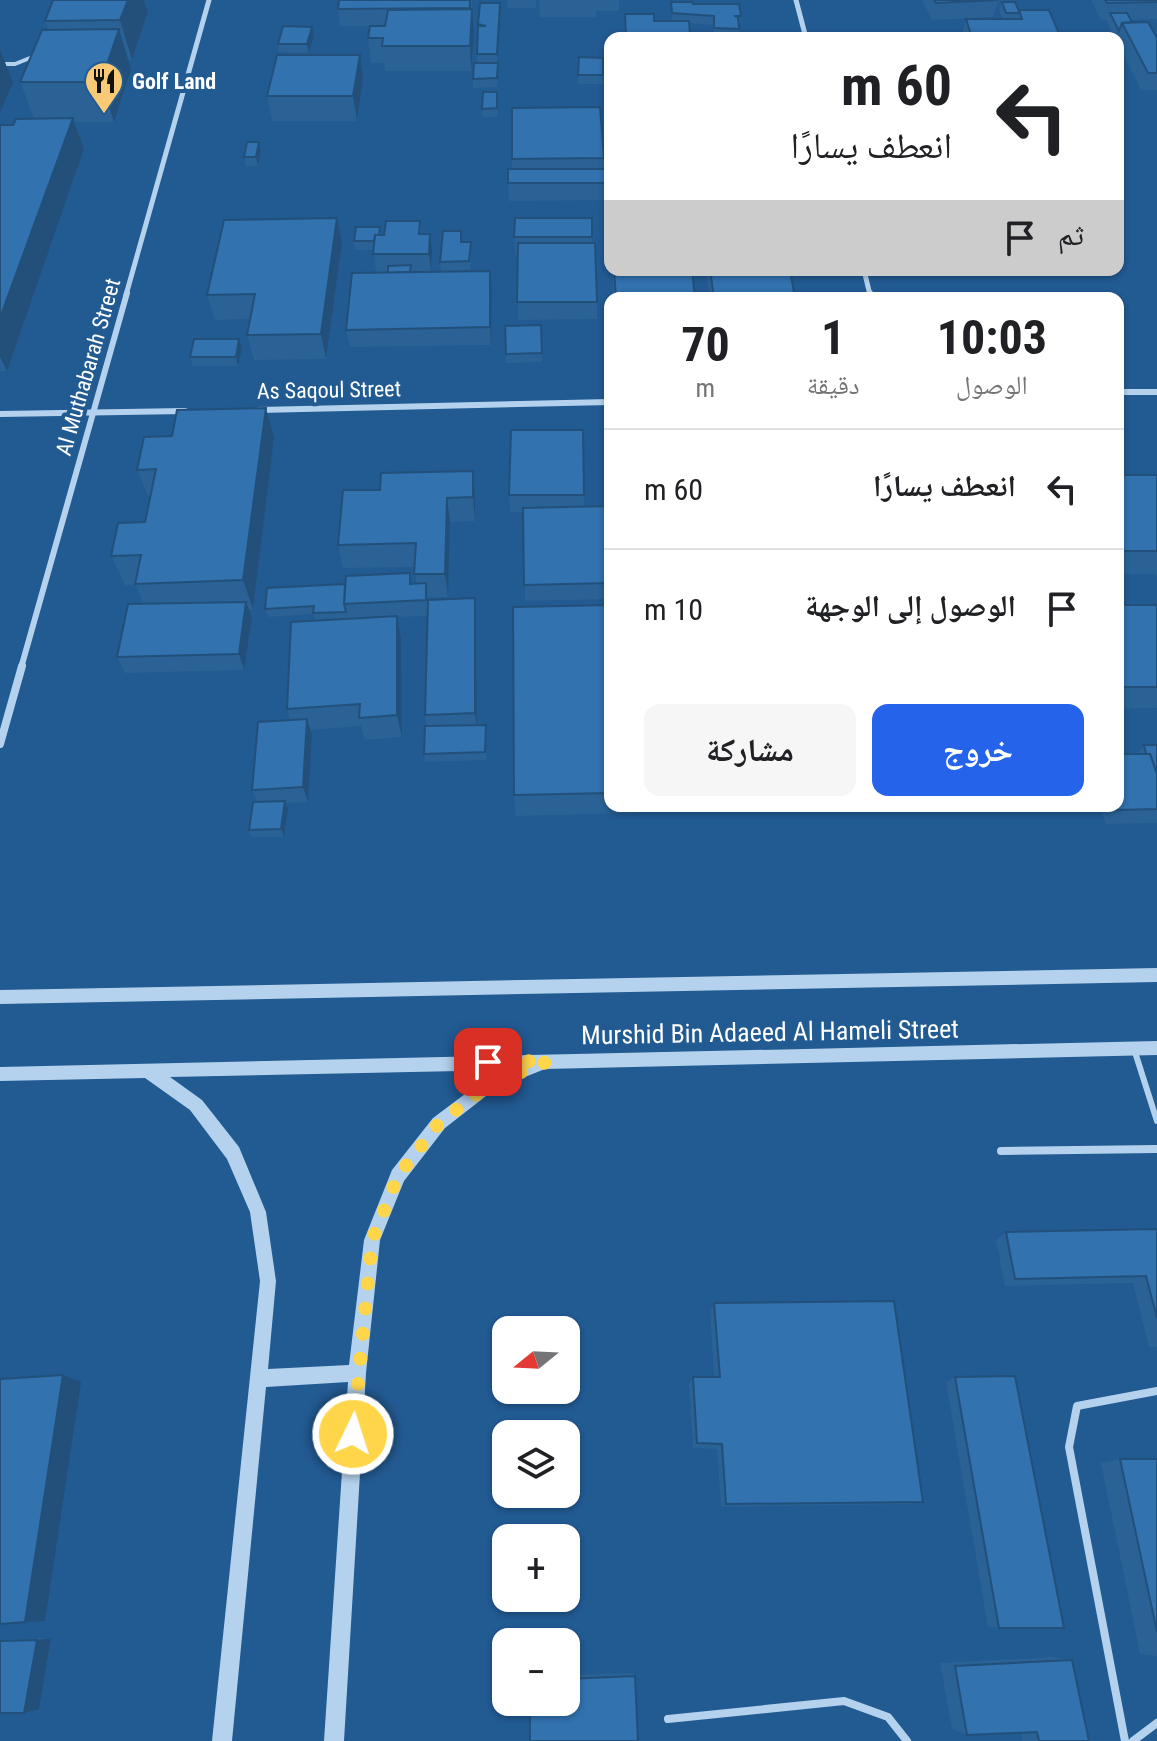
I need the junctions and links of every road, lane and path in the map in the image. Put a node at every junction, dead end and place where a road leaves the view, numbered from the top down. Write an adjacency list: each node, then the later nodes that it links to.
1 (209, 0): 11 (street, Al Muthabarah Street)
2 (796, 0): 3 (street)
3 (804, 32)
4 (39, 53): 5 (lane)
5 (0, 64)
6 (1124, 392): 7 (street)
7 (1157, 392)
8 (604, 402): 9 (street, As Saqoul Street)
9 (250, 410)
10 (188, 411): 11 (street)
11 (94, 413): 12 (street); 13 (street, Al Muthabarah Street)
12 (0, 414)
13 (0, 744)
14 (1157, 975): 15 (street, Murshid Bin Adaeed Al Hameli Street)
15 (0, 997)
16 (1157, 1048): 17 (street, Murshid Bin Adaeed Al Hameli Street)
17 (1134, 1049): 18 (street, Murshid Bin Adaeed Al Hameli Street); 21 (lane)
18 (549, 1061): 19 (street, Murshid Bin Adaeed Al Hameli Street); 24 (street)
19 (148, 1070): 20 (street, Murshid Bin Adaeed Al Hameli Street); 25 (street)
20 (0, 1074)
21 (1157, 1121)
22 (1157, 1149): 23 (lane)
23 (1001, 1151)
24 (357, 1373): 25 (street); 30 (street)
25 (261, 1378): 29 (street)
26 (1157, 1391): 32 (lane)
27 (668, 1719): 31 (lane)
28 (1157, 1723): 33 (lane)
29 (222, 1741)
30 (334, 1741)
31 (907, 1741)
32 (1125, 1741)
33 (1133, 1741)

